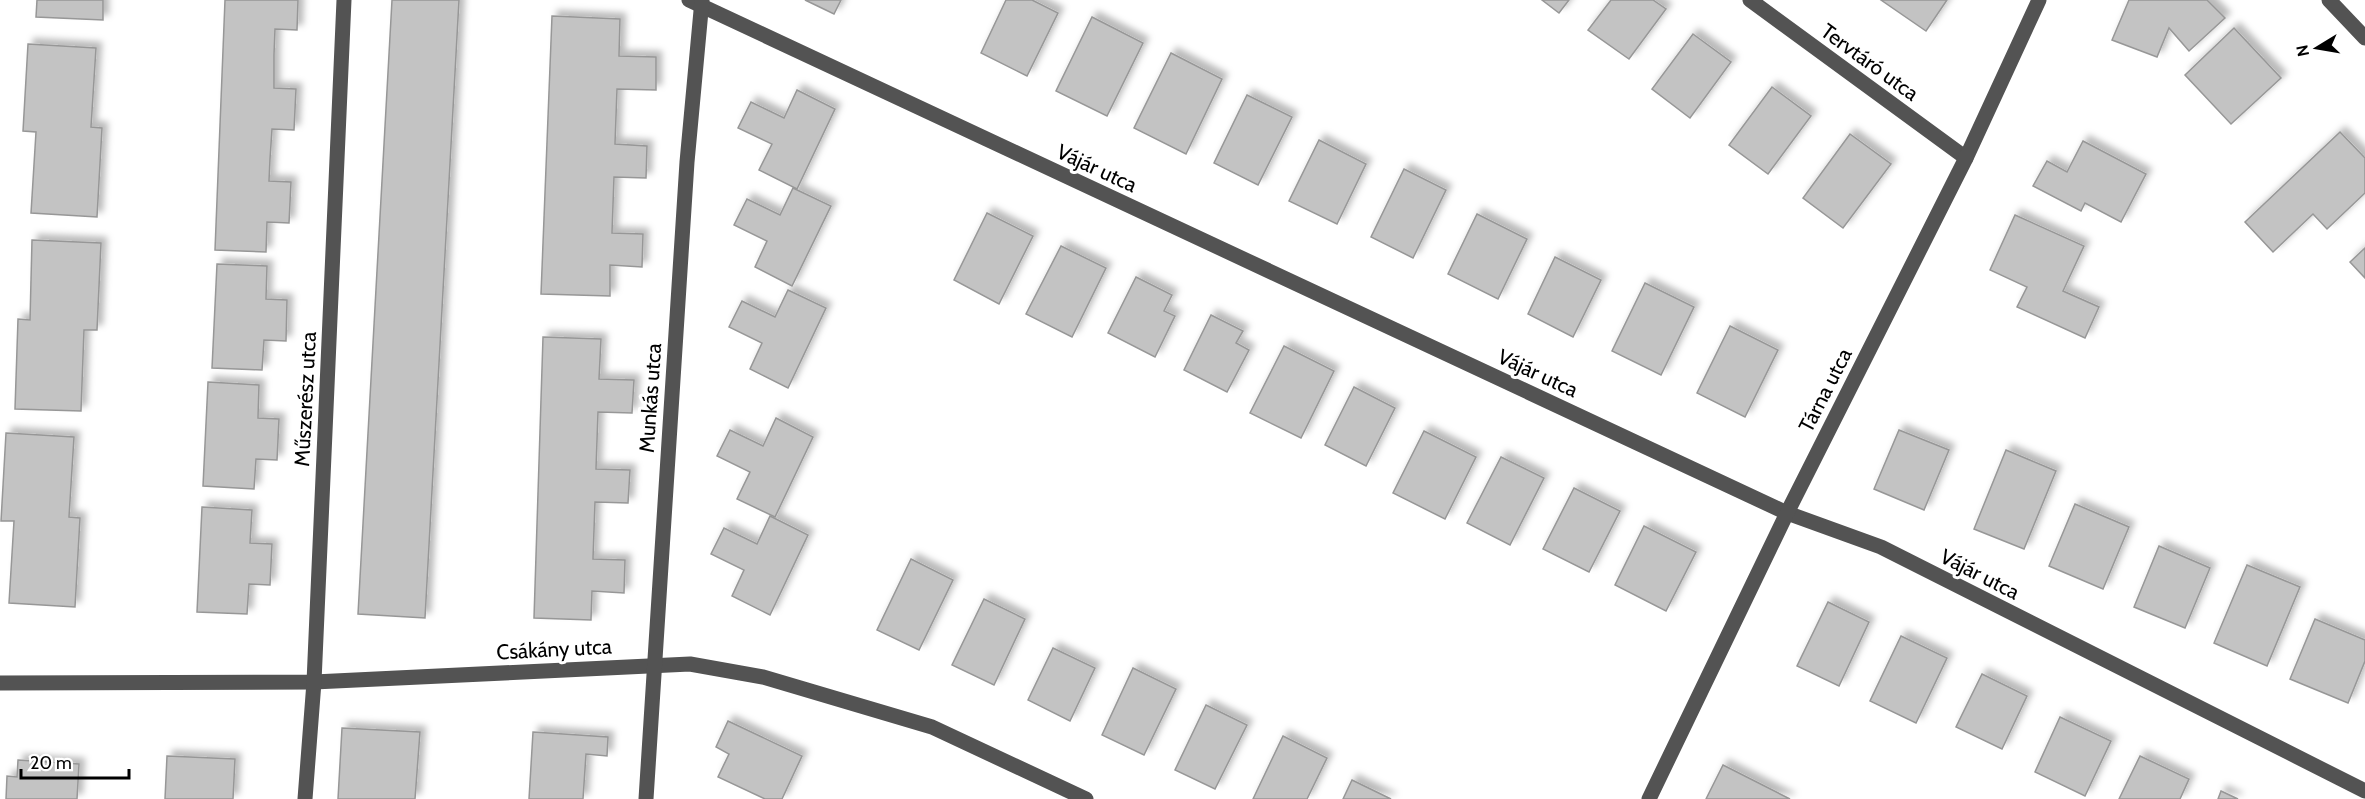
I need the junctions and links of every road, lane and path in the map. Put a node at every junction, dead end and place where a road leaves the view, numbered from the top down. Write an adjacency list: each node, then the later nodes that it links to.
1 (344, 0): 11 (street, Műszerész utca)
2 (1750, 0): 7 (street, Tervtáró utca)
3 (2039, 0): 7 (street, Tárna utca)
4 (2329, 0): 6 (street)
5 (696, 2): 8 (street, Vájár utca); 9 (street, Munkás utca)
6 (2365, 38)
7 (1966, 158): 8 (street, Tárna utca)
8 (1787, 513): 12 (street, Vájár utca); 16 (street, Tárna utca)
9 (653, 665): 11 (street, Csákány utca); 14 (street, Munkás utca); 15 (street, Csákány utca)
10 (0, 682): 11 (street, Csákány utca)
11 (314, 682): 13 (street, Műszerész utca)
12 (2365, 791)
13 (305, 799)
14 (646, 799)
15 (1086, 799)
16 (1649, 799)

